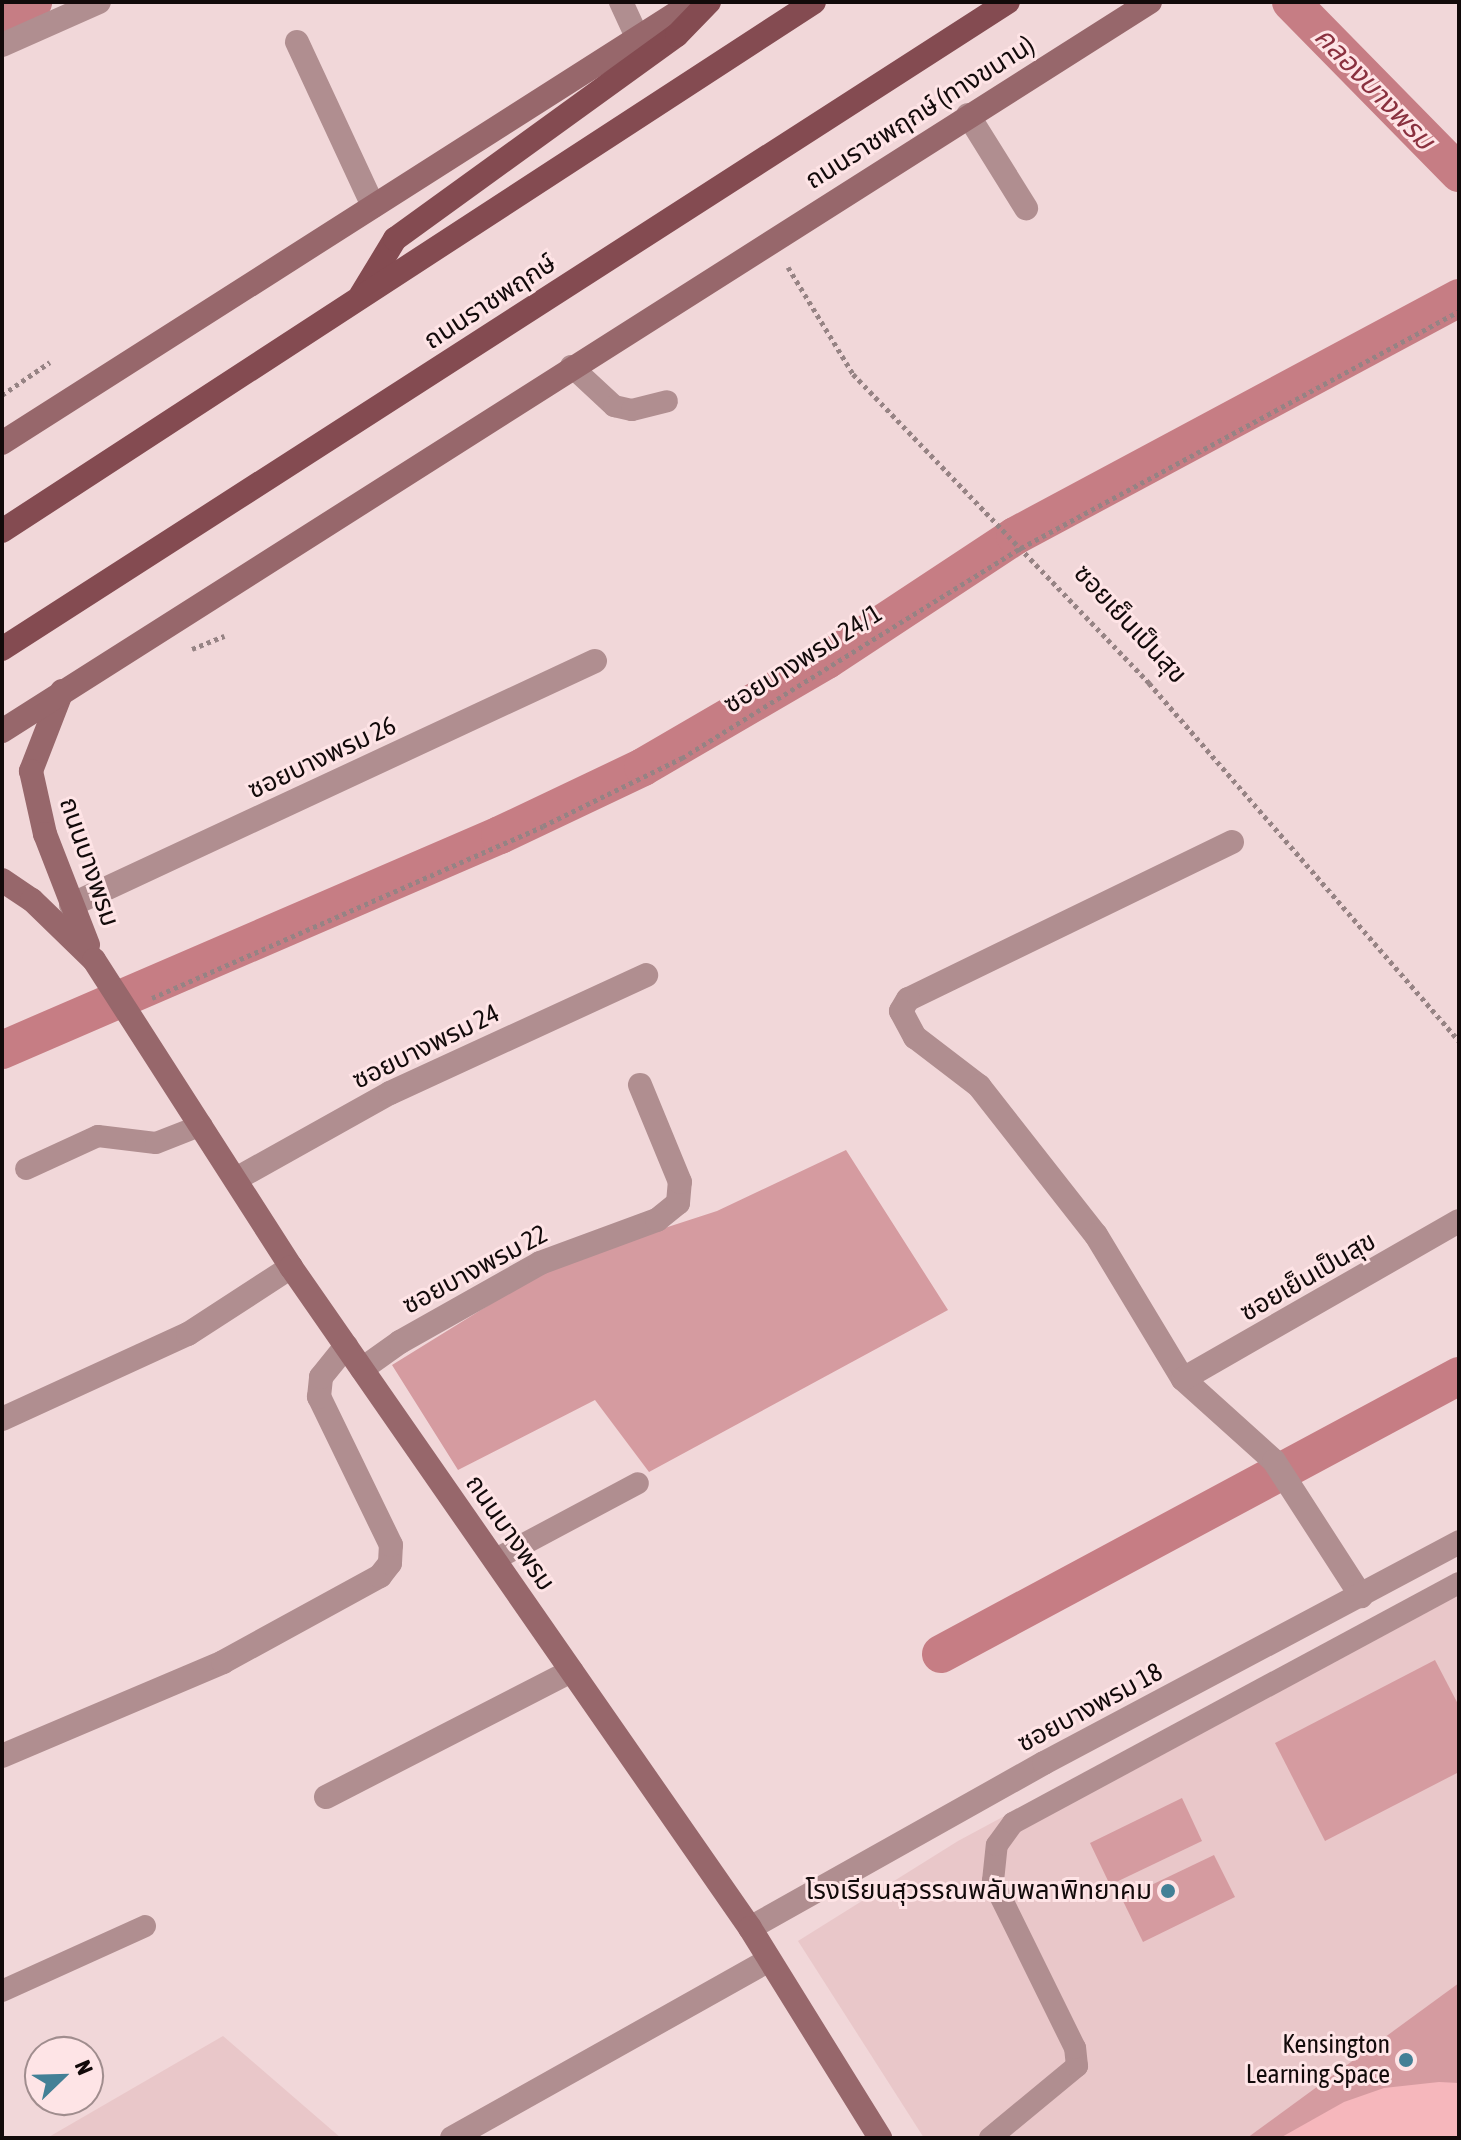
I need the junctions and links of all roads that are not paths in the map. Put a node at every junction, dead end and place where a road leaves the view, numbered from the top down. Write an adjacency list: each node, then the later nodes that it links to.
1 (99, 2): 9 (street)
2 (621, 2): 10 (street)
3 (694, 2): 10 (main road)
4 (709, 2): 14 (main road)
5 (814, 2): 14 (main road)
6 (1008, 2): 19 (main road, ถนนราชพฤกษ์)
7 (1140, 8): 11 (main road, ถนนราชพฤกษ์ (ทางขนาน))
8 (297, 42): 12 (street)
9 (2, 45)
10 (628, 46): 12 (main road)
11 (968, 115): 13 (street); 15 (main road, ถนนราชพฤกษ์ (ทางขนาน))
12 (373, 206): 17 (main road)
13 (1026, 208)
14 (358, 301): 18 (main road)
15 (571, 366): 16 (lane); 21 (main road)
16 (667, 401)
17 (2, 443)
18 (2, 531)
19 (2, 649)
20 (595, 661): 25 (street, ซอยบางพรม 26)
21 (62, 691): 22 (main road); 25 (main road, ถนนบางพรม)
22 (2, 731)
23 (1232, 842): 36 (street)
24 (2, 880): 26 (main road, ถนนบางพรม)
25 (71, 905): 26 (main road, ถนนบางพรม)
26 (94, 960): 29 (main road, ถนนบางพรม)
27 (646, 975): 31 (street, ซอยบางพรม 24)
28 (640, 1085): 35 (street, ซอยบางพรม 22)
29 (202, 1125): 30 (lane); 31 (main road, ถนนบางพรม)
30 (26, 1169)
31 (236, 1179): 33 (main road, ถนนบางพรม)
32 (1459, 1221): 36 (street, ซอยเย็นเป็นสุข)
33 (291, 1267): 34 (main road, ถนนบางพรม); 37 (street)
34 (346, 1346): 35 (main road, ถนนบางพรม); 44 (street)
35 (362, 1369): 40 (main road, ถนนบางพรม)
36 (1183, 1379): 42 (street)
37 (2, 1419)
38 (638, 1483): 40 (lane)
39 (1459, 1542): 42 (street, ซอยบางพรม 18)
40 (494, 1560): 43 (main road, ถนนบางพรม)
41 (1459, 1583): 52 (lane)
42 (1361, 1596): 47 (street, ซอยบางพรม 18)
43 (571, 1671): 45 (street); 47 (main road, ถนนบางพรม)
44 (2, 1756)
45 (326, 1797)
46 (145, 1926): 49 (lane)
47 (750, 1928): 48 (main road, ถนนบางพรม)
48 (767, 1961): 50 (street); 51 (main road, ถนนบางพรม)
49 (2, 1991)
50 (452, 2138)
51 (880, 2138)
52 (990, 2138)

